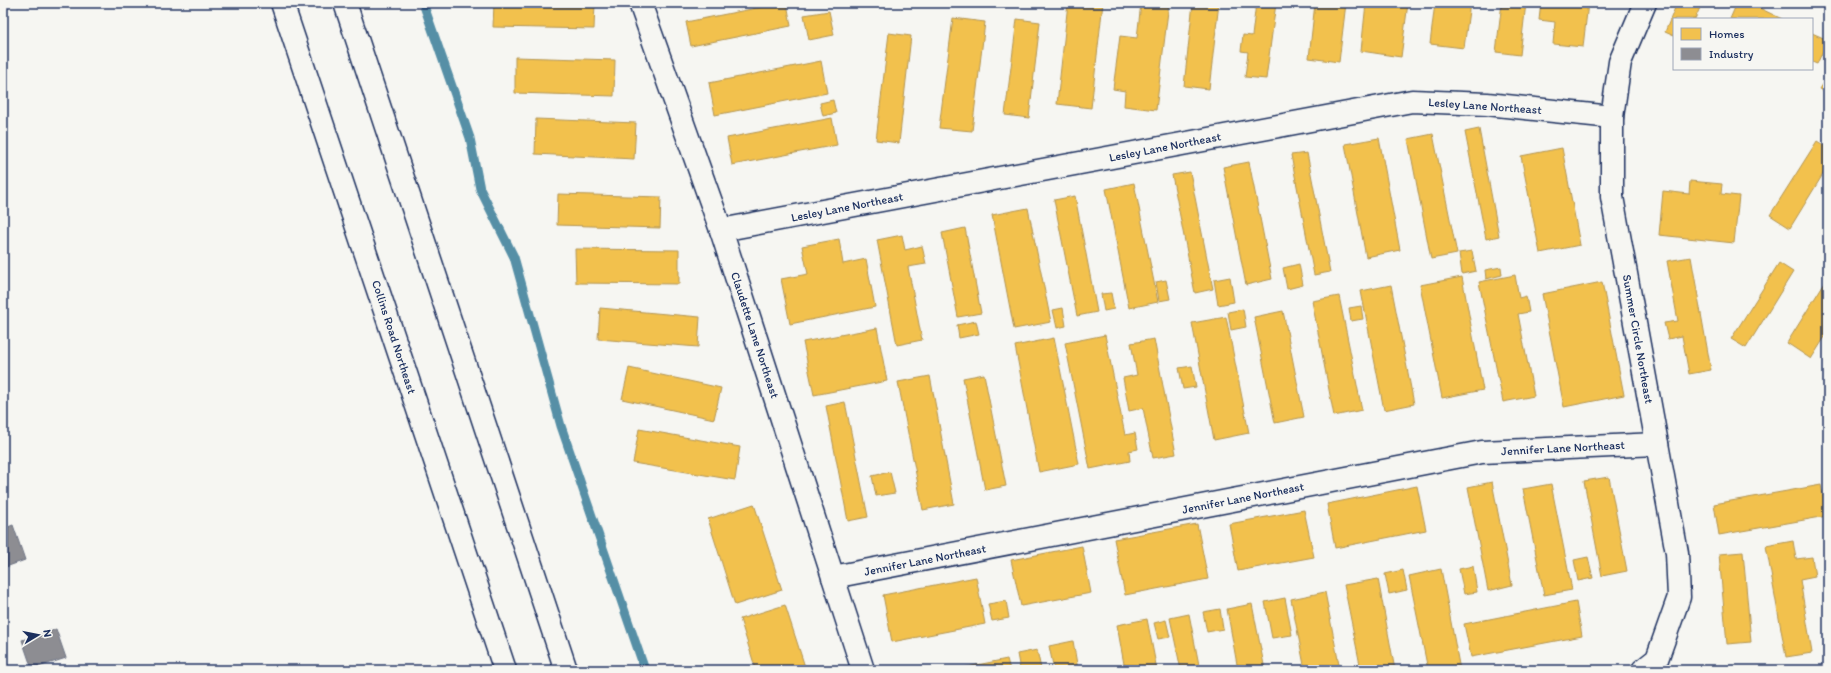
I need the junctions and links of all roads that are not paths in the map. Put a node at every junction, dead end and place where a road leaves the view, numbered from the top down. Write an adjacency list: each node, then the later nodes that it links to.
1 (282, 3): 9 (main road, Collins Road Northeast)
2 (345, 3): 10 (main road)
3 (640, 3): 6 (main road, Claudette Lane Northeast)
4 (1645, 3): 5 (main road, Summer Circle Northeast)
5 (1612, 117): 6 (main road, Lesley Lane Northeast); 7 (main road, Summer Circle Northeast)
6 (721, 230): 8 (main road, Claudette Lane Northeast)
7 (1657, 444): 8 (main road, Jennifer Lane Northeast); 12 (main road, Summer Circle Northeast)
8 (833, 578): 11 (main road, Claudette Lane Northeast)
9 (505, 670)
10 (566, 670)
11 (863, 670)
12 (1643, 670)

